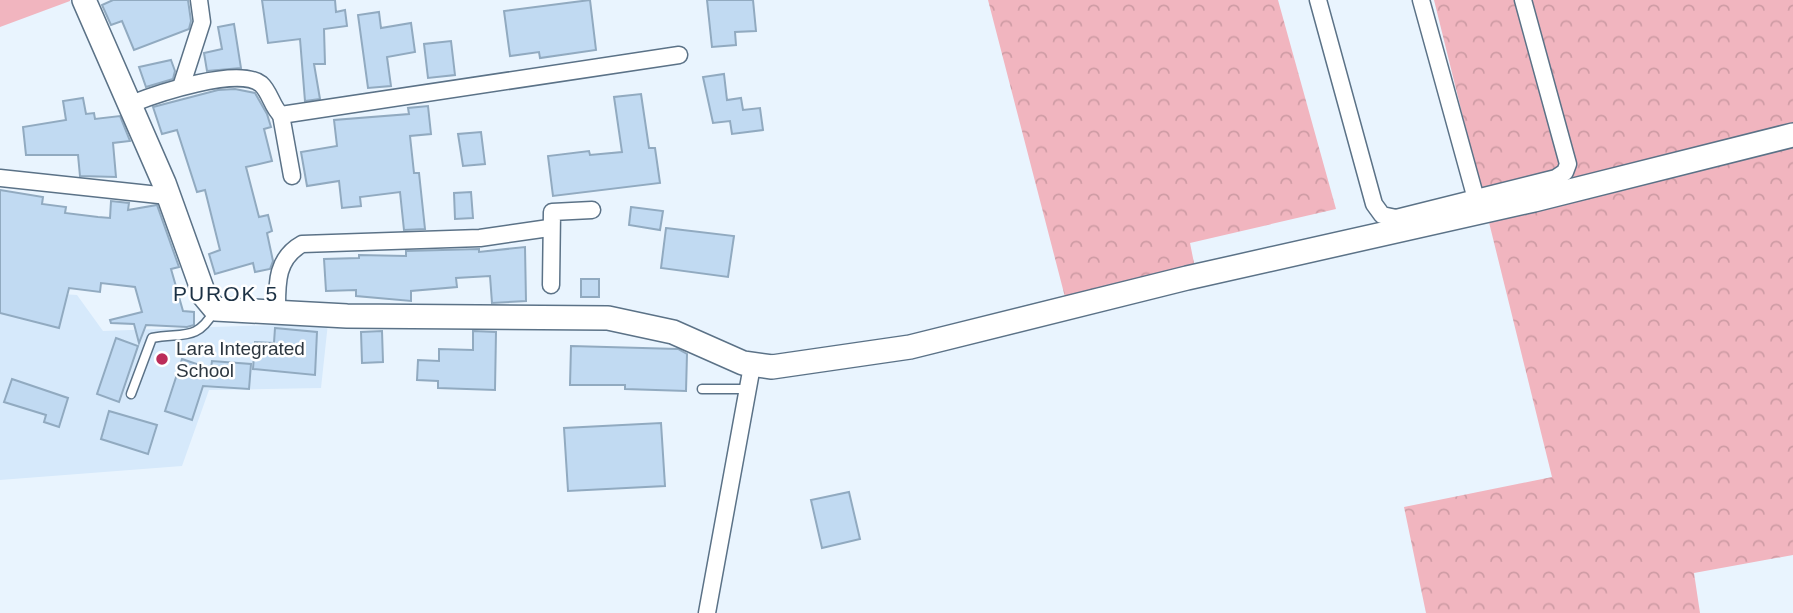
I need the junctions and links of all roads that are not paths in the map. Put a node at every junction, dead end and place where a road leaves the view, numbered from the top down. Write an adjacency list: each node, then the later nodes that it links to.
1 (83, 0): 8 (street)
2 (199, 0): 7 (street)
3 (1318, 0): 14 (street)
4 (1421, 0): 14 (street)
5 (1524, 0): 14 (street)
6 (679, 55): 9 (street)
7 (182, 84): 8 (street); 9 (street)
8 (131, 104): 13 (street)
9 (281, 115): 11 (street)
10 (1793, 135): 20 (street)
11 (292, 176)
12 (0, 178): 13 (street)
13 (168, 196): 18 (street)
14 (1476, 199)
15 (592, 210): 16 (street)
16 (550, 228): 17 (street); 19 (street)
17 (551, 285)
18 (215, 309): 19 (street); 23 (lane)
19 (278, 313): 20 (street)
20 (752, 366): 22 (street)
21 (702, 389): 22 (lane)
22 (748, 389): 24 (street)
23 (131, 394)
24 (707, 613)

